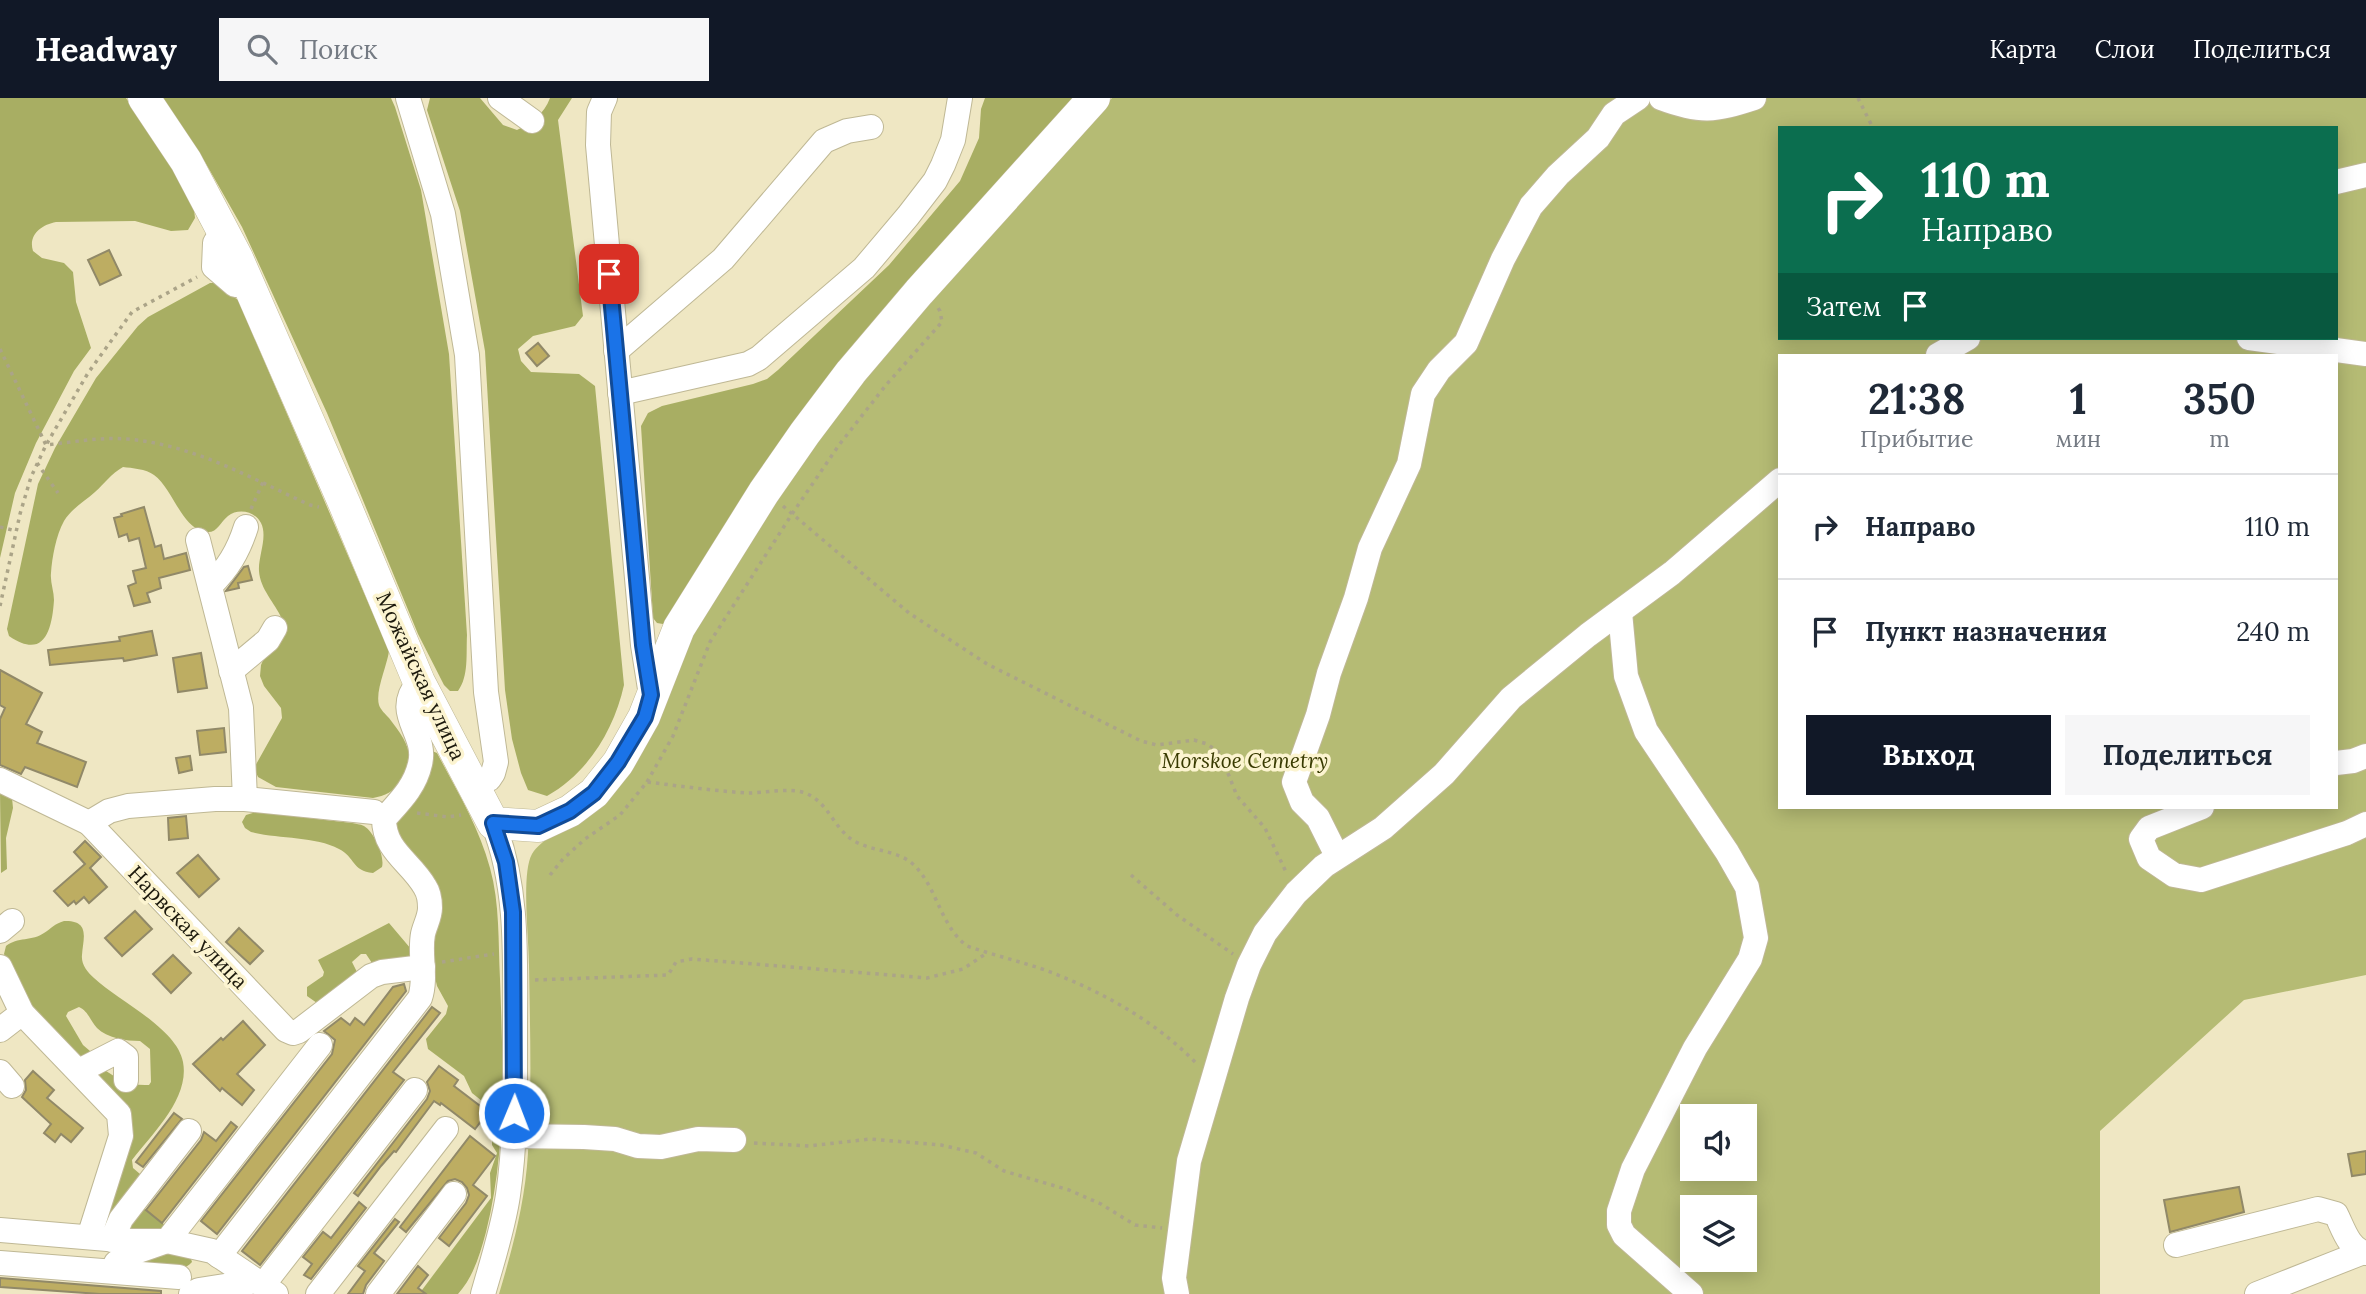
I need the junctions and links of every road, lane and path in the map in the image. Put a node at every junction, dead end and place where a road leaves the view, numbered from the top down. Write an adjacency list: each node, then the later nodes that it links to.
1 (144, 98): 16 (main road, Можайская улица)
2 (408, 98): 51 (street)
3 (500, 98): 11 (street)
4 (605, 98): 23 (street)
5 (960, 98): 26 (street)
6 (1094, 98): 19 (main road)
7 (1638, 98): 56 (street)
8 (1661, 98): 9 (street)
9 (1754, 98)
10 (1858, 98): 12 (path)
11 (532, 121)
12 (1872, 126)
13 (871, 127): 23 (street)
14 (2366, 174): 15 (street)
15 (2338, 181)
16 (223, 231): 17 (street); 18 (main road, Можайская улица)
17 (214, 267): 18 (street); 27 (path)
18 (249, 284): 33 (main road, Можайская улица)
19 (919, 292): 31 (main road); 34 (path)
20 (1964, 340): 24 (street)
21 (2264, 340): 25 (street)
22 (0, 349): 27 (path)
23 (617, 351): 26 (street)
24 (1940, 354)
25 (2366, 354)
26 (620, 393): 45 (street)
27 (46, 445): 28 (path); 29 (path)
28 (37, 463): 32 (path); 37 (path)
29 (263, 482): 33 (path); 36 (path)
30 (1778, 482): 41 (street)
31 (764, 492): 34 (path); 45 (main road)
32 (58, 494)
33 (345, 505): 44 (main road, Можайская улица)
34 (792, 514): 49 (path); 59 (path)
35 (0, 527): 37 (path)
36 (246, 527): 39 (street)
37 (16, 531): 40 (path)
38 (198, 540): 39 (street)
39 (210, 586): 43 (street)
40 (0, 606)
41 (1620, 612): 56 (street); 93 (street)
42 (275, 628): 43 (street)
43 (231, 671): 50 (street)
44 (419, 682): 51 (main road, Можайская улица); 52 (street)
45 (651, 695): 51 (main road)
46 (2366, 756): 47 (street)
47 (2338, 763)
48 (0, 780): 54 (street)
49 (647, 782): 57 (path); 61 (path)
50 (245, 799): 52 (street); 54 (street)
51 (484, 805): 52 (path); 60 (street, Можайская улица)
52 (385, 809): 64 (street)
53 (2197, 809): 55 (street)
54 (89, 823): 64 (street, Нарвская улица)
55 (2366, 824)
56 (1337, 856): 59 (street)
57 (550, 875)
58 (1131, 875): 62 (path)
59 (1296, 893): 62 (street)
60 (514, 952): 64 (path); 65 (street, Можайская улица)
61 (986, 953): 65 (path); 71 (path)
62 (1249, 965): 71 (street)
63 (0, 967): 66 (street)
64 (423, 967): 84 (street)
65 (515, 980): 75 (street, Можайская улица)
66 (22, 1013): 67 (street); 69 (street)
67 (0, 1030)
68 (320, 1045): 81 (street)
69 (79, 1071): 70 (street); 80 (street)
70 (126, 1080)
71 (1212, 1080): 79 (street)
72 (415, 1090): 88 (street)
73 (446, 1129): 89 (street)
74 (189, 1131): 80 (street)
75 (514, 1136): 76 (street); 91 (street, Можайская улица)
76 (734, 1140): 79 (path)
77 (454, 1194): 90 (street)
78 (0, 1230): 80 (street)
79 (1181, 1230): 92 (street)
80 (100, 1238): 81 (street)
81 (167, 1241): 84 (street); 86 (street)
82 (2176, 1245): 83 (street)
83 (2363, 1253): 94 (street)
84 (219, 1256): 88 (street)
85 (0, 1263): 86 (street)
86 (112, 1271): 87 (street)
87 (185, 1286): 88 (street)
88 (265, 1287)
89 (318, 1294)
90 (378, 1294)
91 (483, 1294)
92 (1177, 1294)
93 (1692, 1294)
94 (2257, 1294)

